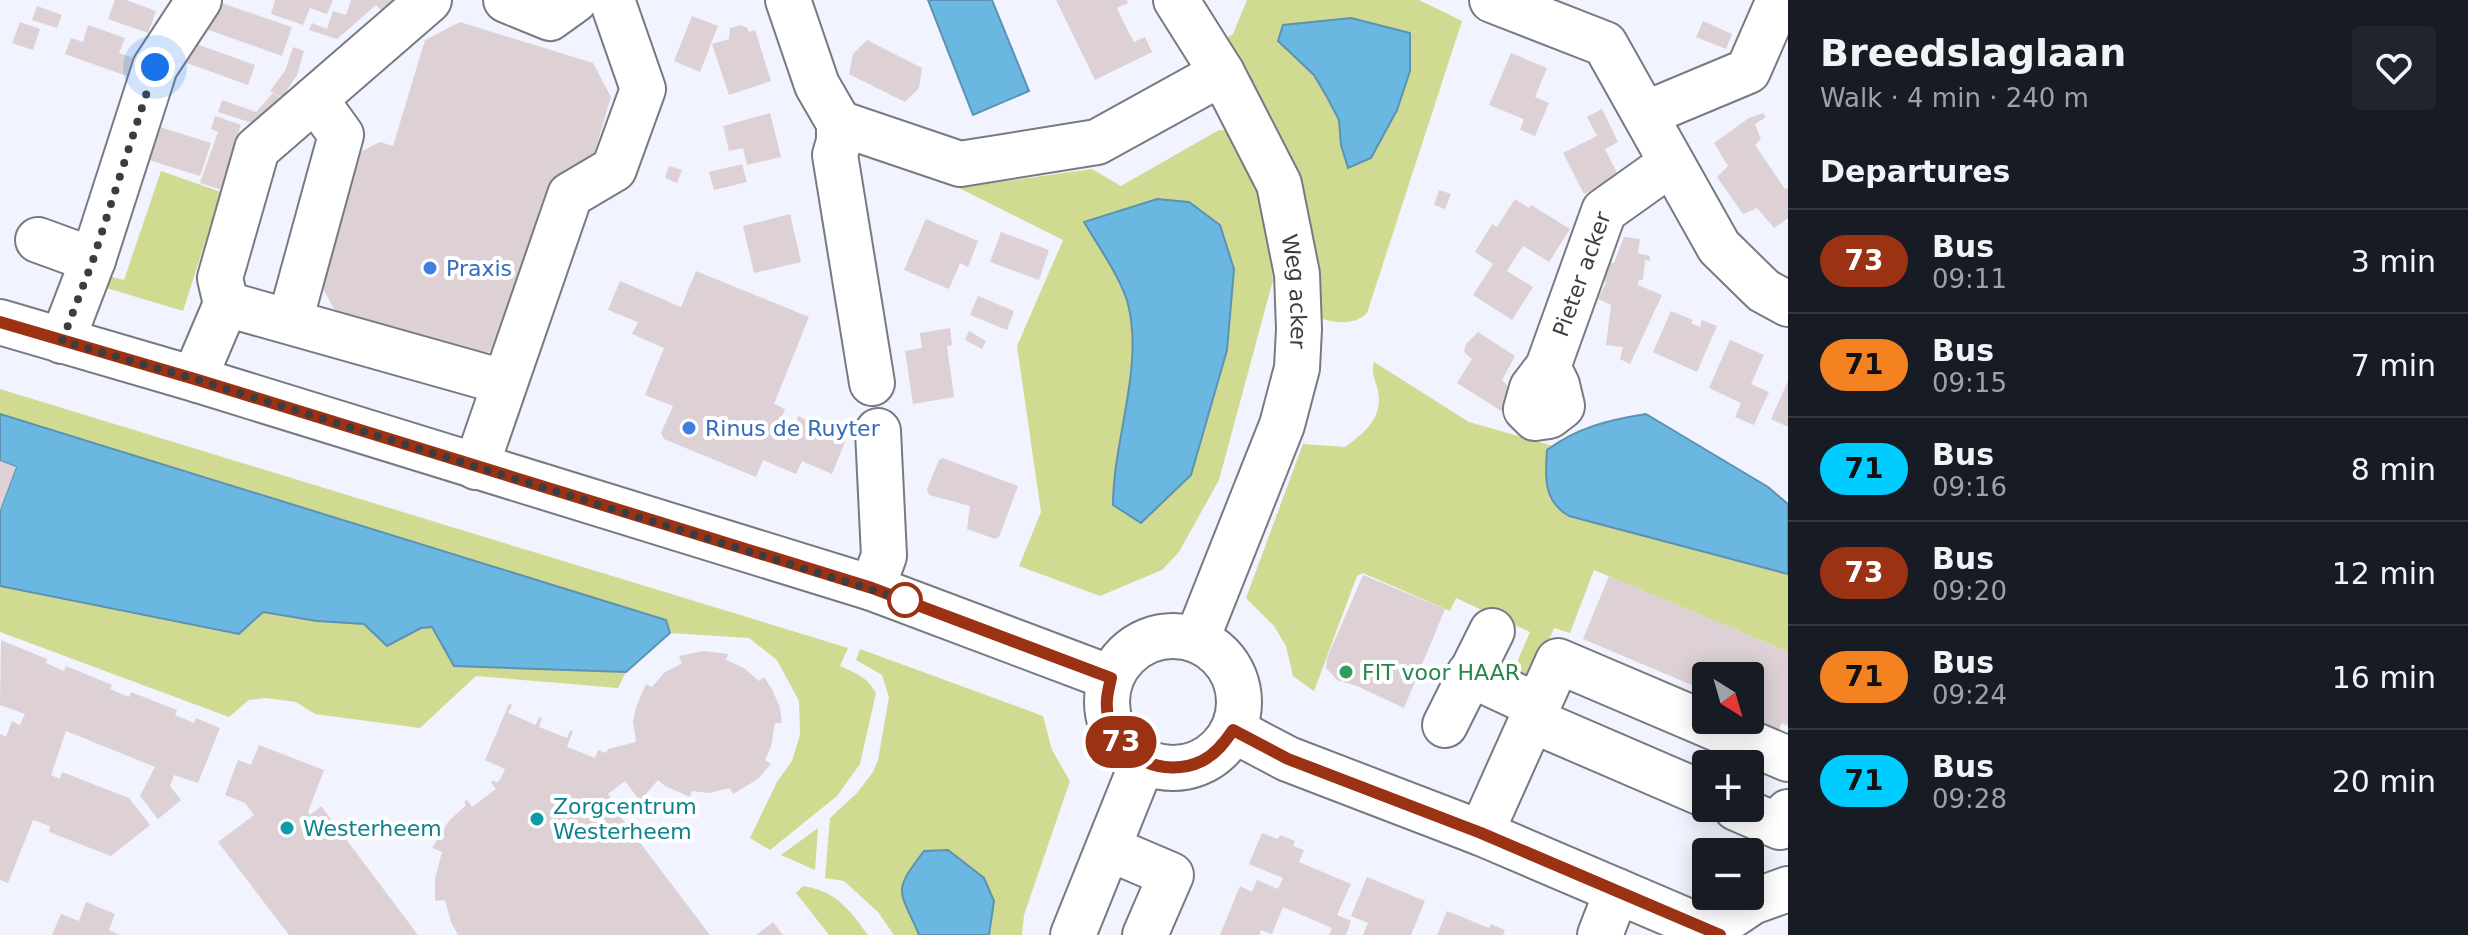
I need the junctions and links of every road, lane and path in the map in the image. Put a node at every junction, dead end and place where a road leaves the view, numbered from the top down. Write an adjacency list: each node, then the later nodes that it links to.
1 (199, 0): 16 (street)
2 (429, 0): 11 (street)
3 (506, 0): 4 (street)
4 (575, 0)
5 (612, 0): 24 (street)
6 (788, 0): 13 (street)
7 (1176, 0): 10 (street, Weg acker)
8 (1492, 0): 12 (street)
9 (1779, 0): 12 (street)
10 (1222, 73): 13 (street); 30 (street, Weg acker)
11 (315, 99): 17 (street); 19 (street)
12 (1645, 114): 14 (street)
13 (839, 123): 25 (street)
14 (1670, 164): 18 (street); 22 (street, Pieter acker)
15 (38, 240): 16 (street)
16 (93, 260): 21 (street)
17 (226, 304): 19 (street); 23 (street)
18 (1788, 304)
19 (290, 321): 24 (street)
20 (0, 322): 21 (street)
21 (62, 341): 23 (street)
22 (1548, 367)
23 (198, 380): 27 (street)
24 (503, 382): 27 (street)
25 (872, 383)
26 (878, 431): 28 (street)
27 (476, 467): 28 (street)
28 (872, 588): 32 (street)
29 (1492, 631): 31 (street)
30 (1197, 639): 32 (street); 35 (street)
31 (1469, 674): 33 (street); 34 (street)
32 (1111, 678): 37 (street)
33 (1535, 713): 36 (street); 38 (street); 41 (street)
34 (1445, 725)
35 (1233, 730): 37 (street); 41 (street)
36 (1788, 759)
37 (1143, 761): 42 (street)
38 (1692, 788)
39 (1788, 812): 40 (street)
40 (1764, 820)
41 (1481, 833): 44 (street)
42 (1110, 849): 46 (street); 47 (street)
43 (1788, 889): 45 (street)
44 (1617, 891): 45 (street); 48 (street)
45 (1715, 933)
46 (1073, 935)
47 (1145, 935)
48 (1600, 935)

